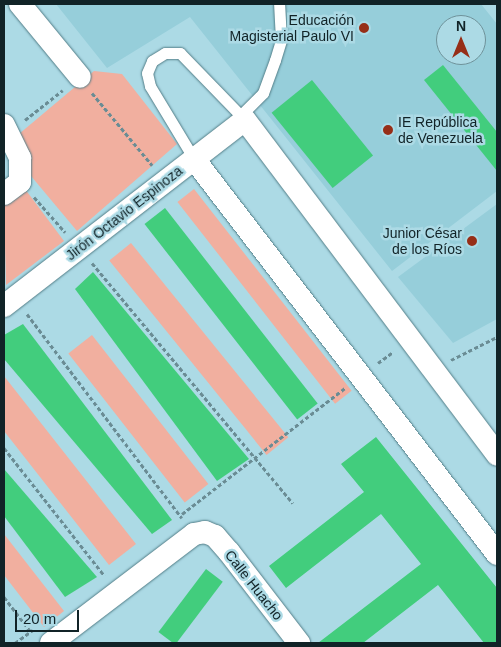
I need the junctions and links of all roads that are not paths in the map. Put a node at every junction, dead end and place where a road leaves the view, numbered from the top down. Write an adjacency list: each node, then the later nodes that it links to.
1 (20, 4): 3 (street)
2 (279, 4): 4 (lane)
3 (80, 77)
4 (243, 117): 6 (street, Jirón Octavio Espinoza); 6 (lane); 9 (street)
5 (7, 128): 7 (street)
6 (194, 159): 8 (street, Jirón Octavio Espinoza); 10 (street)
7 (12, 188)
8 (7, 296)
9 (497, 455)
10 (497, 554)
11 (49, 639): 12 (street, Calle Huacho)
12 (299, 643)

